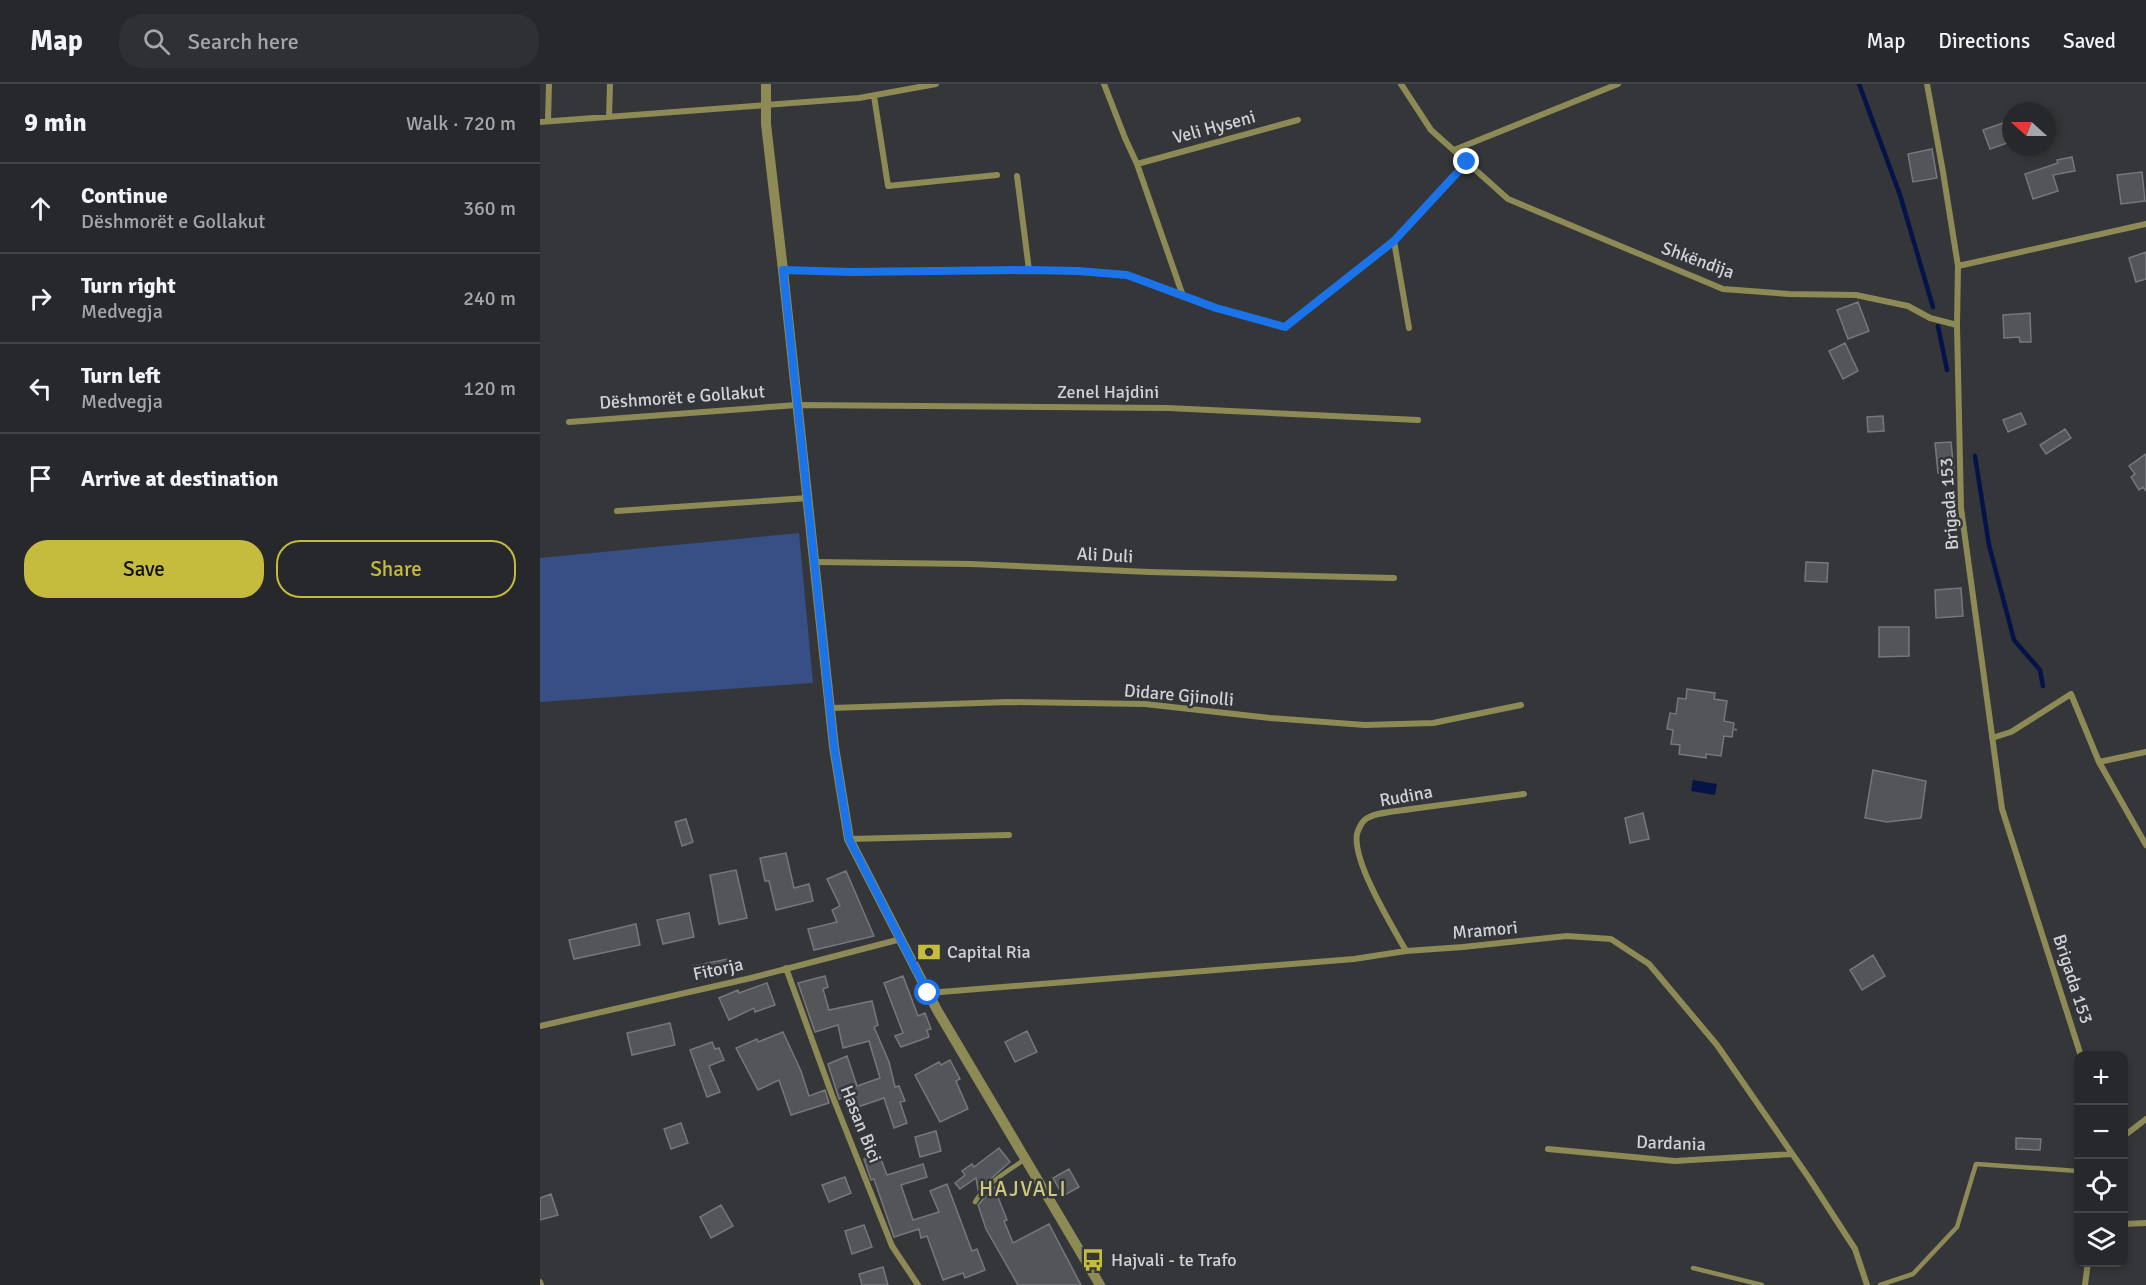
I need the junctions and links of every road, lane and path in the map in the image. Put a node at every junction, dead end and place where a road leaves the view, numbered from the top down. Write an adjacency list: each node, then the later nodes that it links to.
1 (549, 84): 13 (street)
2 (609, 84): 11 (street)
3 (766, 84): 10 (street)
4 (936, 84): 9 (street)
5 (1104, 84): 17 (street)
6 (1401, 84): 15 (street, Shkëndija)
7 (1618, 84): 15 (street)
8 (1927, 84): 22 (street, Brigada 153)
9 (874, 96): 10 (street); 18 (street)
10 (765, 106): 11 (street); 23 (street)
11 (609, 117): 13 (street)
12 (1298, 120): 17 (street, Veli Hyseni)
13 (548, 121): 14 (street)
14 (540, 122)
15 (1454, 150): 16 (street, Shkëndija)
16 (1467, 162): 21 (street); 26 (street, Shkëndija)
17 (1137, 164): 25 (street)
18 (997, 174)
19 (1017, 176): 24 (street)
20 (2146, 224): 22 (street)
21 (1394, 241): 25 (street); 27 (street)
22 (1958, 266): 26 (street, Brigada 153)
23 (783, 270): 24 (street); 28 (street)
24 (1029, 270): 25 (street)
25 (1183, 296)
26 (1957, 325): 39 (street, Brigada 153)
27 (1409, 328)
28 (797, 405): 29 (street, Zenel Hajdini); 30 (street, Dëshmorët e Gollakut); 31 (street)
29 (1418, 420)
30 (569, 422)
31 (808, 498): 32 (street); 33 (street)
32 (617, 511)
33 (815, 562): 34 (street, Ali Duli); 36 (street)
34 (1394, 578)
35 (1521, 705): 36 (street, Didare Gjinolli)
36 (832, 708): 44 (street)
37 (1733, 729): 38 (path)
38 (1737, 730)
39 (1992, 738): 41 (street); 51 (street, Brigada 153)
40 (2146, 752): 41 (street)
41 (2099, 762): 45 (street)
42 (1524, 794): 47 (street, Rudina)
43 (1010, 835): 44 (street)
44 (849, 839): 46 (street)
45 (2146, 845)
46 (901, 939): 48 (street, Fitorja); 49 (street)
47 (1406, 951): 49 (street, Mramori); 55 (street, Mramori)
48 (786, 968): 50 (street, Fitorja); 63 (street, Hasan Bici)
49 (928, 993): 56 (street)
50 (540, 1026)
51 (2080, 1051)
52 (2146, 1119): 53 (street)
53 (2128, 1133)
54 (1548, 1149): 55 (street, Dardania)
55 (1792, 1154): 66 (street, Mramori)
56 (1026, 1158): 58 (lane); 64 (street)
57 (2074, 1171): 67 (lane)
58 (975, 1202)
59 (2145, 1223): 60 (street)
60 (2128, 1224)
61 (2087, 1267): 68 (street)
62 (1693, 1268): 65 (lane)
63 (918, 1285)
64 (1100, 1285)
65 (1762, 1285)
66 (1867, 1285)
67 (1880, 1285)
68 (2085, 1285)

